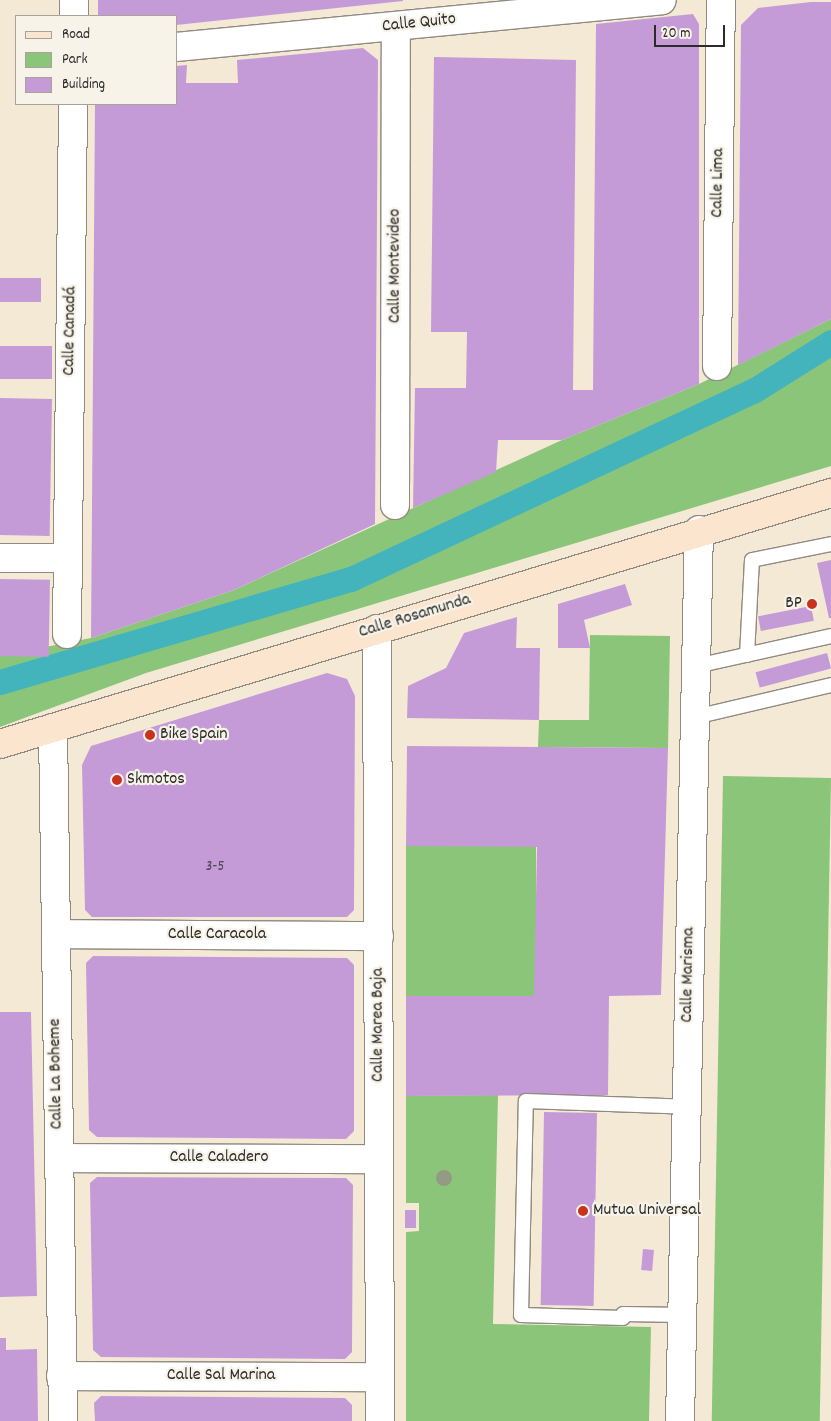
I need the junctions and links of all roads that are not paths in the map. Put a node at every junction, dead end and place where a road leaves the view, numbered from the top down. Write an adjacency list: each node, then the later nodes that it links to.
1 (74, 0): 4 (street)
2 (662, 0): 5 (street, Calle Quito)
3 (720, 0): 8 (street, Calle Lima)
4 (74, 15)
5 (396, 27): 6 (street, Calle Quito); 10 (street, Calle Montevideo)
6 (178, 47)
7 (73, 105): 14 (street, Calle Canadá)
8 (717, 366)
9 (831, 492): 11 (main road, Calle Rosamunda)
10 (395, 505)
11 (699, 530): 15 (main road, Calle Rosamunda); 19 (street, Calle Marisma)
12 (831, 544): 18 (lane)
13 (0, 558): 14 (street)
14 (68, 558): 16 (street, Calle Canadá)
15 (377, 629): 22 (main road, Calle Rosamunda); 25 (street, Calle Marea Baja)
16 (67, 634)
17 (831, 636): 18 (lane)
18 (747, 655): 19 (lane)
19 (696, 666): 21 (street, Calle Marisma)
20 (831, 685): 21 (lane)
21 (695, 717): 26 (street, Calle Marisma)
22 (53, 728): 23 (main road, Calle Rosamunda); 24 (street, Calle La Boheme)
23 (0, 744)
24 (56, 934): 25 (street, Calle Caracola); 27 (street, Calle La Boheme)
25 (379, 936): 28 (street, Calle Marea Baja)
26 (686, 1107): 29 (street, Calle Marisma); 29 (lane)
27 (58, 1158): 28 (street, Calle Caladero); 30 (street, Calle La Boheme)
28 (379, 1159): 31 (street, Calle Marea Baja)
29 (682, 1315): 34 (street, Calle Marisma)
30 (61, 1376): 31 (street, Calle Sal Marina); 32 (street, Calle La Boheme)
31 (380, 1377): 33 (street, Calle Marea Baja)
32 (63, 1421)
33 (380, 1421)
34 (680, 1421)

